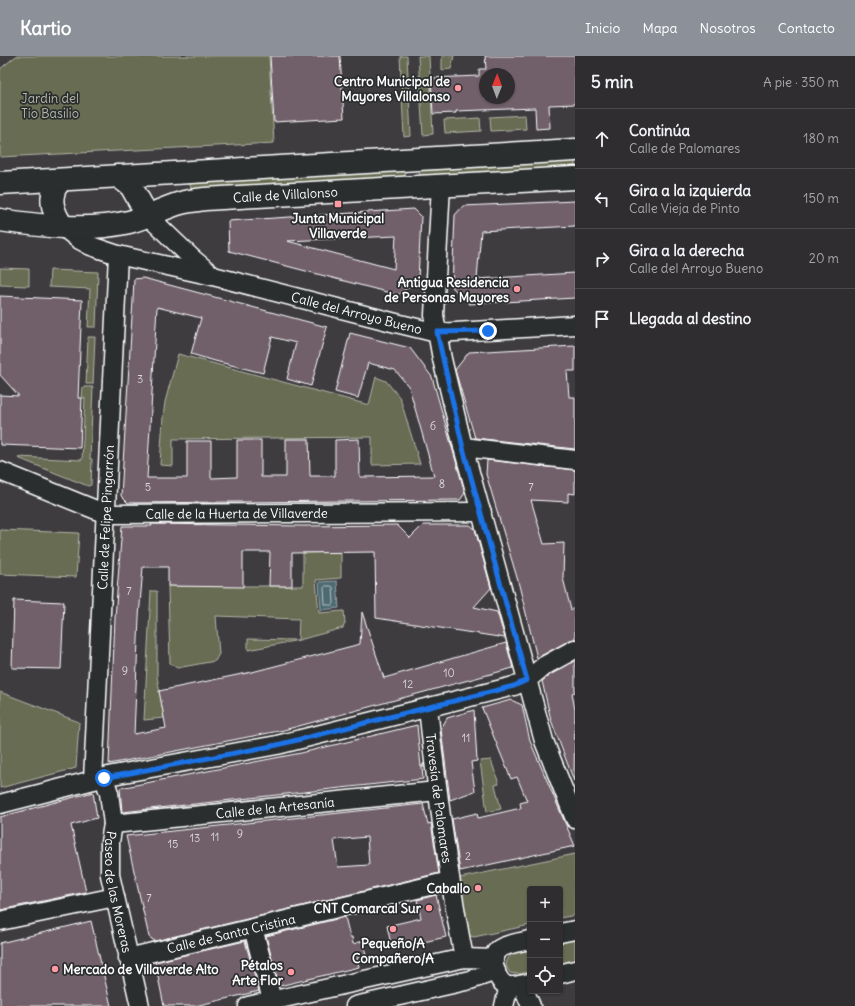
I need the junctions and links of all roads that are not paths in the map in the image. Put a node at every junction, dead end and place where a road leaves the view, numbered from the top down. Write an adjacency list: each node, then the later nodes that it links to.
1 (575, 150): 2 (main road, Calle de Villalonso)
2 (118, 176): 4 (main road, Calle de Villalonso); 7 (main road)
3 (575, 178): 6 (main road, Calle de Villalonso)
4 (61, 180): 5 (main road, Calle de Villalonso); 9 (main road)
5 (0, 183)
6 (440, 185): 7 (main road, Calle de Villalonso); 13 (street)
7 (148, 215): 9 (main road, Calle de Villalonso); 11 (street, Calle del Arroyo Bueno)
8 (0, 220): 9 (main road, Calle de Villalonso)
9 (63, 227): 10 (street, Calle del Arroyo Bueno)
10 (118, 255): 11 (street, Calle del Arroyo Bueno); 18 (street, Calle de Felipe Pingarrón)
11 (213, 276): 13 (street, Calle del Arroyo Bueno)
12 (575, 325): 13 (street, Calle del Arroyo Bueno)
13 (437, 332): 14 (street)
14 (463, 448): 15 (street); 17 (street)
15 (575, 460)
16 (0, 471): 18 (street, Calle de la Huerta de Villaverde)
17 (482, 512): 18 (street, Calle de la Huerta de Villaverde); 20 (street)
18 (106, 514): 22 (street, Calle de Felipe Pingarrón)
19 (575, 649): 20 (street)
20 (527, 680): 21 (street); 25 (street)
21 (428, 708): 22 (street); 23 (street, Travesía de Palomares)
22 (98, 779): 24 (street); 26 (street, Paseo de las Moreras)
23 (438, 790): 26 (street, Calle de la Artesanía); 27 (street, Travesía de Palomares)
24 (0, 804)
25 (575, 817)
26 (113, 824): 28 (street, Paseo de las Moreras)
27 (450, 882): 30 (street, Calle de Santa Cristina); 35 (street, Travesía de Palomares)
28 (115, 897): 29 (street); 34 (street, Paseo de las Moreras)
29 (0, 921)
30 (253, 928): 34 (street, Calle de Santa Cristina); 40 (street)
31 (575, 930): 32 (street)
32 (563, 932)
33 (527, 941): 36 (street)
34 (128, 958): 41 (street, Paseo de las Moreras)
35 (464, 958): 36 (street); 40 (street)
36 (495, 965): 39 (street); 43 (street)
37 (575, 970): 38 (street)
38 (563, 973)
39 (520, 984): 44 (street); 45 (street)
40 (272, 1000): 42 (street)
41 (138, 1003)
42 (248, 1006)
43 (356, 1006)
44 (504, 1006)
45 (531, 1006)

